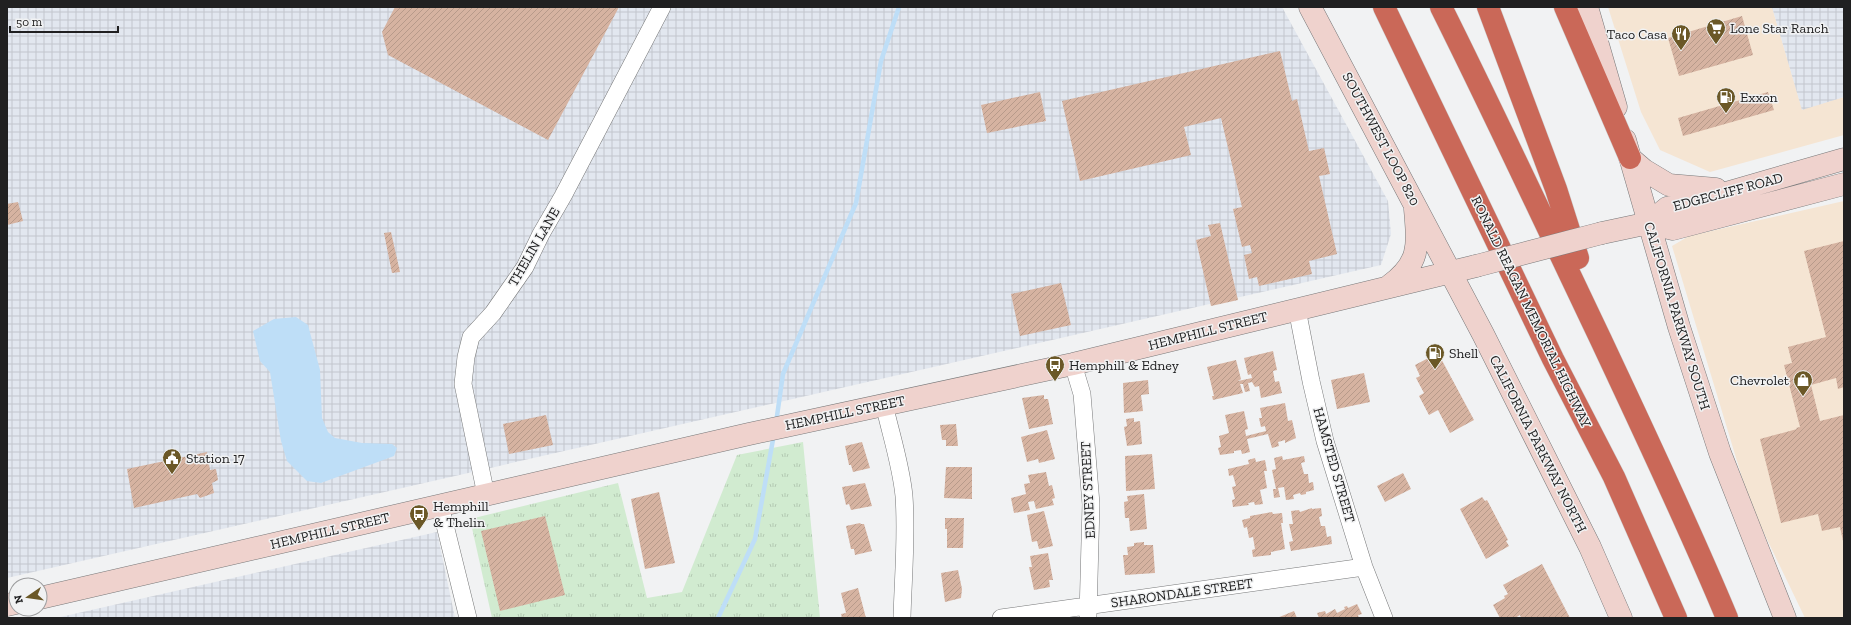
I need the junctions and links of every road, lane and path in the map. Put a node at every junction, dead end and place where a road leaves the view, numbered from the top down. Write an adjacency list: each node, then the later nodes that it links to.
1 (662, 7): 20 (street, THELIN LANE)
2 (1310, 7): 12 (main road, SOUTHWEST LOOP 820)
3 (1384, 7): 30 (highway, RONALD REAGAN MEMORIAL HIGHWAY)
4 (1441, 7): 17 (highway)
5 (1488, 7): 17 (highway)
6 (1565, 7): 8 (highway)
7 (1587, 7): 8 (main road, CALIFORNIA PARKWAY SOUTH)
8 (1630, 158): 11 (main road); 13 (main road, CALIFORNIA PARKWAY SOUTH)
9 (1844, 159): 11 (main road, EDGECLIFF ROAD)
10 (1844, 184): 13 (main road, EDGECLIFF ROAD)
11 (1738, 190): 13 (main road, EDGECLIFF ROAD)
12 (1414, 202): 14 (main road, SOUTHWEST LOOP 820); 15 (main road)
13 (1648, 223): 14 (main road, HEMPHILL STREET, bridge); 32 (main road, CALIFORNIA PARKWAY SOUTH)
14 (1451, 272): 15 (main road, HEMPHILL STREET); 29 (main road, CALIFORNIA PARKWAY NORTH)
15 (1387, 287): 16 (main road, HEMPHILL STREET)
16 (1297, 309): 18 (main road, HEMPHILL STREET); 22 (street, HAMSTED STREET)
17 (1601, 341): 31 (highway)
18 (1073, 364): 19 (main road, HEMPHILL STREET); 24 (street, EDNEY STREET)
19 (884, 404): 20 (main road, HEMPHILL STREET); 26 (street)
20 (486, 495): 21 (main road, HEMPHILL STREET)
21 (440, 505): 23 (main road, HEMPHILL STREET); 25 (street)
22 (1364, 567): 24 (street, SHARONDALE STREET); 28 (street, HAMSTED STREET)
23 (48, 596)
24 (1089, 612): 27 (street, SHARONDALE STREET)
25 (468, 618)
26 (902, 618)
27 (1001, 618)
28 (1384, 618)
29 (1621, 618)
30 (1676, 618)
31 (1727, 618)
32 (1785, 618)

